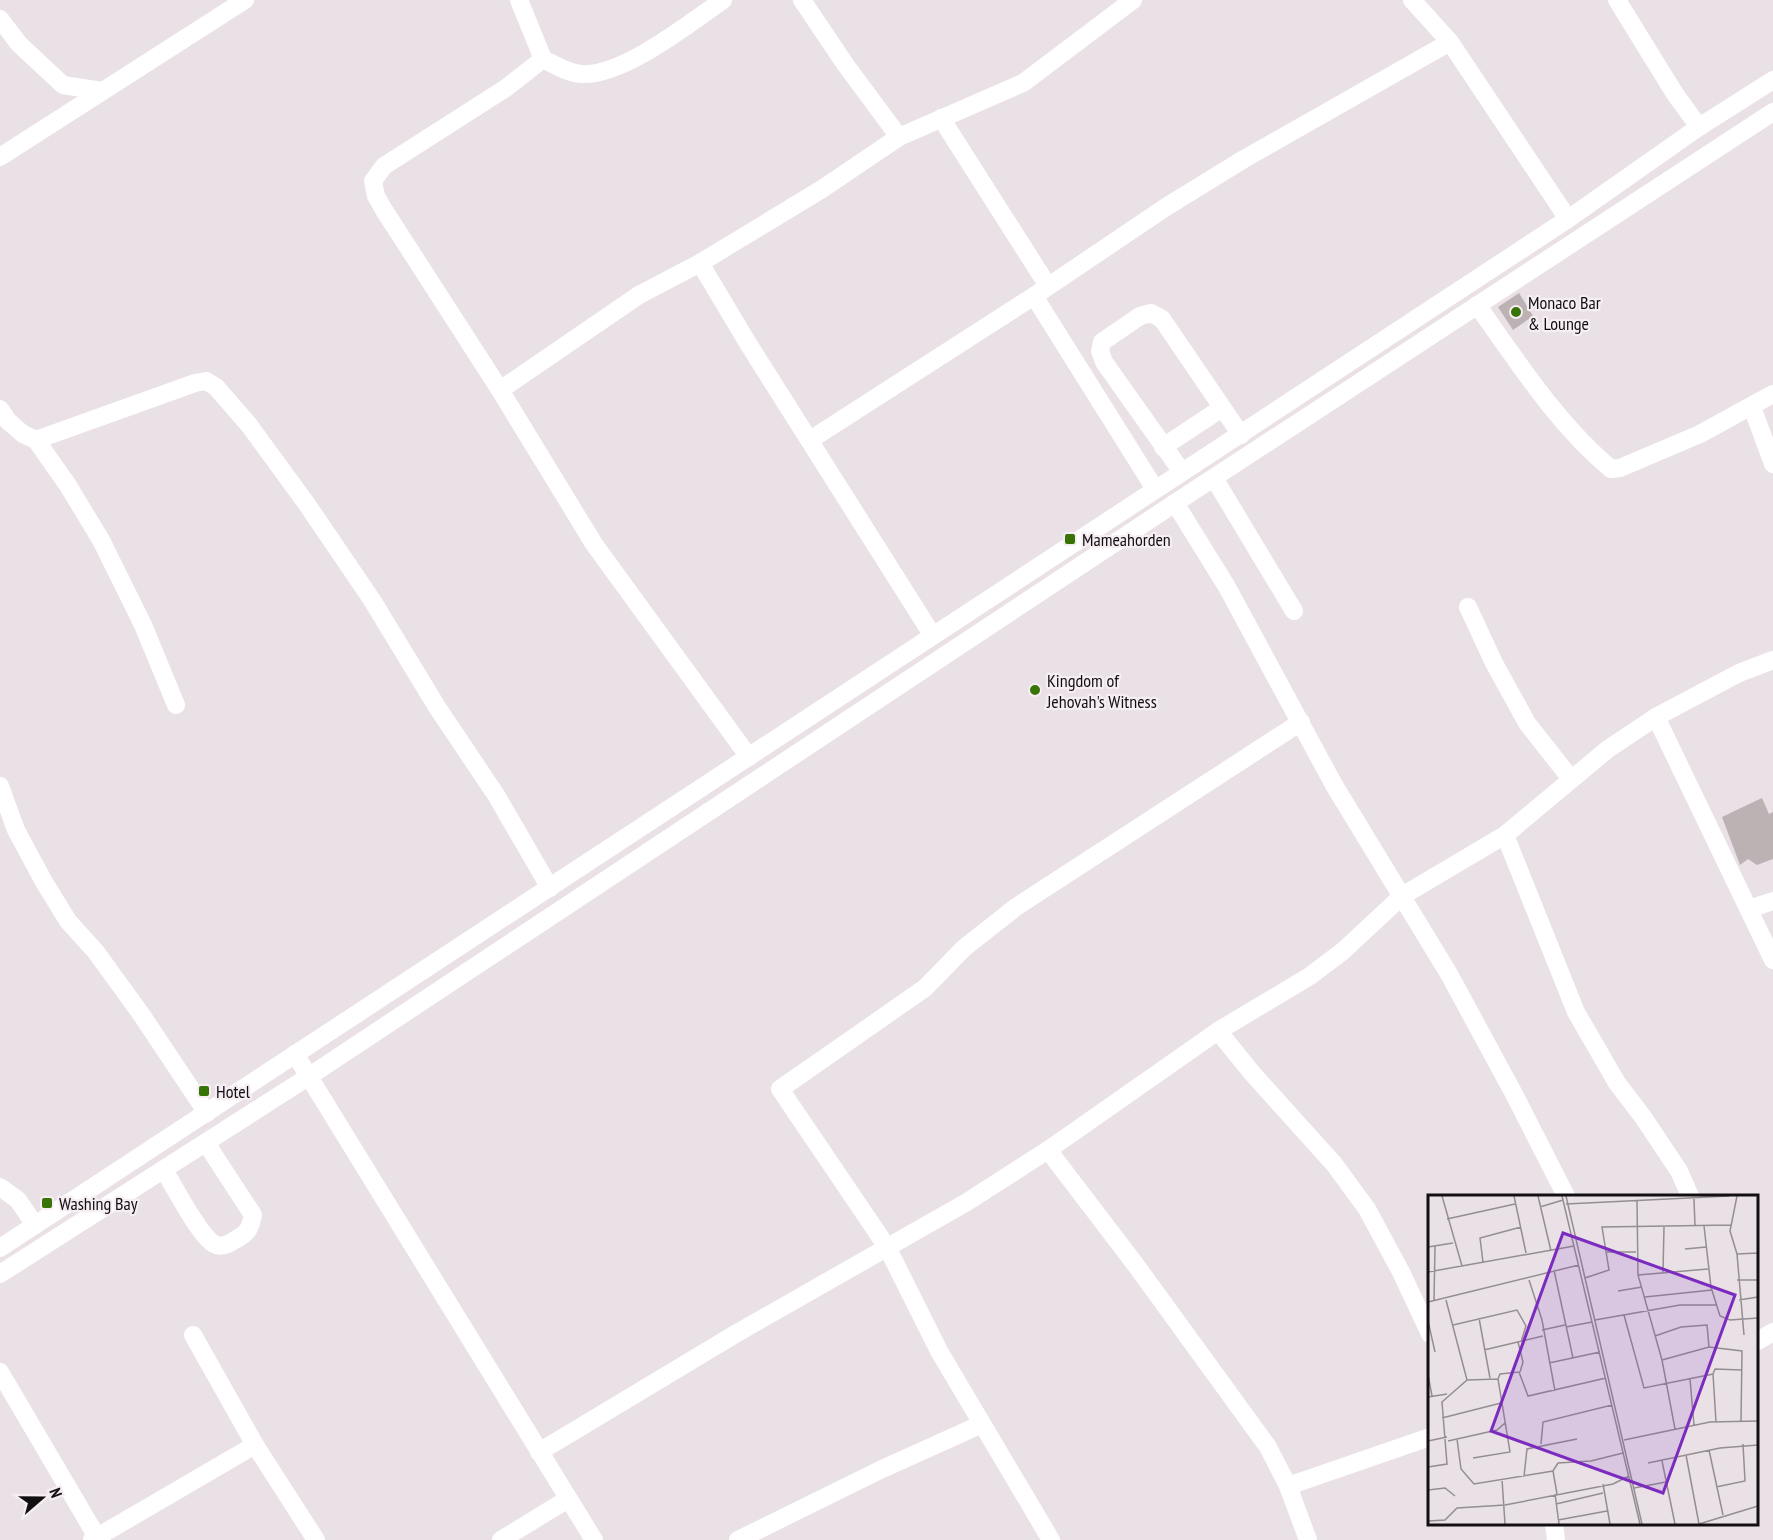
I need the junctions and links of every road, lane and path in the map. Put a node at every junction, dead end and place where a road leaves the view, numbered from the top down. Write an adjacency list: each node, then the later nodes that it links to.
1 (245, 0): 13 (street)
2 (519, 0): 10 (street)
3 (723, 0): 10 (street)
4 (802, 0): 18 (street)
5 (1133, 0): 16 (street)
6 (1412, 0): 9 (street)
7 (1617, 0): 17 (street)
8 (0, 19): 12 (street)
9 (1450, 42): 20 (street); 22 (street)
10 (543, 59): 24 (street)
11 (1773, 80): 17 (street)
12 (63, 85): 13 (street); 15 (street)
13 (102, 91): 15 (street)
14 (1773, 112): 23 (street)
15 (62, 115): 19 (street)
16 (941, 118): 18 (street); 22 (street)
17 (1699, 127): 20 (street)
18 (899, 137): 21 (street)
19 (0, 157)
20 (1568, 219): 29 (street)
21 (700, 263): 24 (street); 31 (street)
22 (1041, 291): 31 (street); 36 (street)
23 (1477, 305): 26 (street); 35 (street)
24 (500, 390): 45 (street)
25 (1773, 394): 26 (street)
26 (1752, 407): 33 (street)
27 (1222, 408): 29 (street); 32 (street); 32 (street)
28 (0, 409): 30 (street)
29 (1241, 435): 34 (street)
30 (36, 440): 42 (street); 49 (street)
31 (810, 440): 40 (street)
32 (1163, 447): 34 (street)
33 (1773, 464)
34 (1182, 471): 36 (street)
35 (1214, 478): 37 (street); 39 (street)
36 (1155, 489): 40 (street)
37 (1175, 503): 44 (street); 56 (street)
38 (1468, 607): 46 (street)
39 (1294, 611)
40 (933, 636): 45 (street)
41 (1773, 660): 43 (street)
42 (176, 705)
43 (1656, 717): 46 (street); 52 (street)
44 (1301, 722): 50 (street); 65 (street)
45 (749, 757): 49 (street)
46 (1571, 779): 48 (street)
47 (0, 786): 57 (street)
48 (1505, 835): 50 (street); 63 (street)
49 (549, 888): 55 (street)
50 (1402, 896): 54 (street); 62 (street)
51 (1773, 901): 52 (street)
52 (1749, 909): 53 (street)
53 (1773, 960)
54 (1218, 1032): 59 (street); 68 (street)
55 (295, 1054): 56 (street); 57 (street)
56 (308, 1077): 58 (street); 76 (street)
57 (207, 1113): 64 (street)
58 (206, 1143): 60 (street); 60 (street)
59 (1048, 1150): 65 (street); 77 (street)
60 (164, 1170): 67 (street)
61 (0, 1187): 64 (street)
62 (1565, 1195)
63 (1689, 1195)
64 (35, 1225): 66 (street)
65 (887, 1247): 73 (street); 76 (street)
66 (0, 1248)
67 (0, 1274)
68 (1428, 1330)
69 (1773, 1332): 71 (street)
70 (193, 1335): 75 (street)
71 (1758, 1341)
72 (0, 1372): 80 (street)
73 (982, 1424): 84 (street); 85 (street)
74 (1428, 1438): 77 (street)
75 (255, 1445): 80 (street); 81 (street)
76 (539, 1452): 78 (street)
77 (1288, 1486): 86 (street)
78 (568, 1499): 82 (street); 83 (street)
79 (1554, 1525): 87 (street)
80 (95, 1538)
81 (316, 1540)
82 (501, 1540)
83 (594, 1540)
84 (738, 1540)
85 (1051, 1540)
86 (1308, 1540)
87 (1556, 1540)

